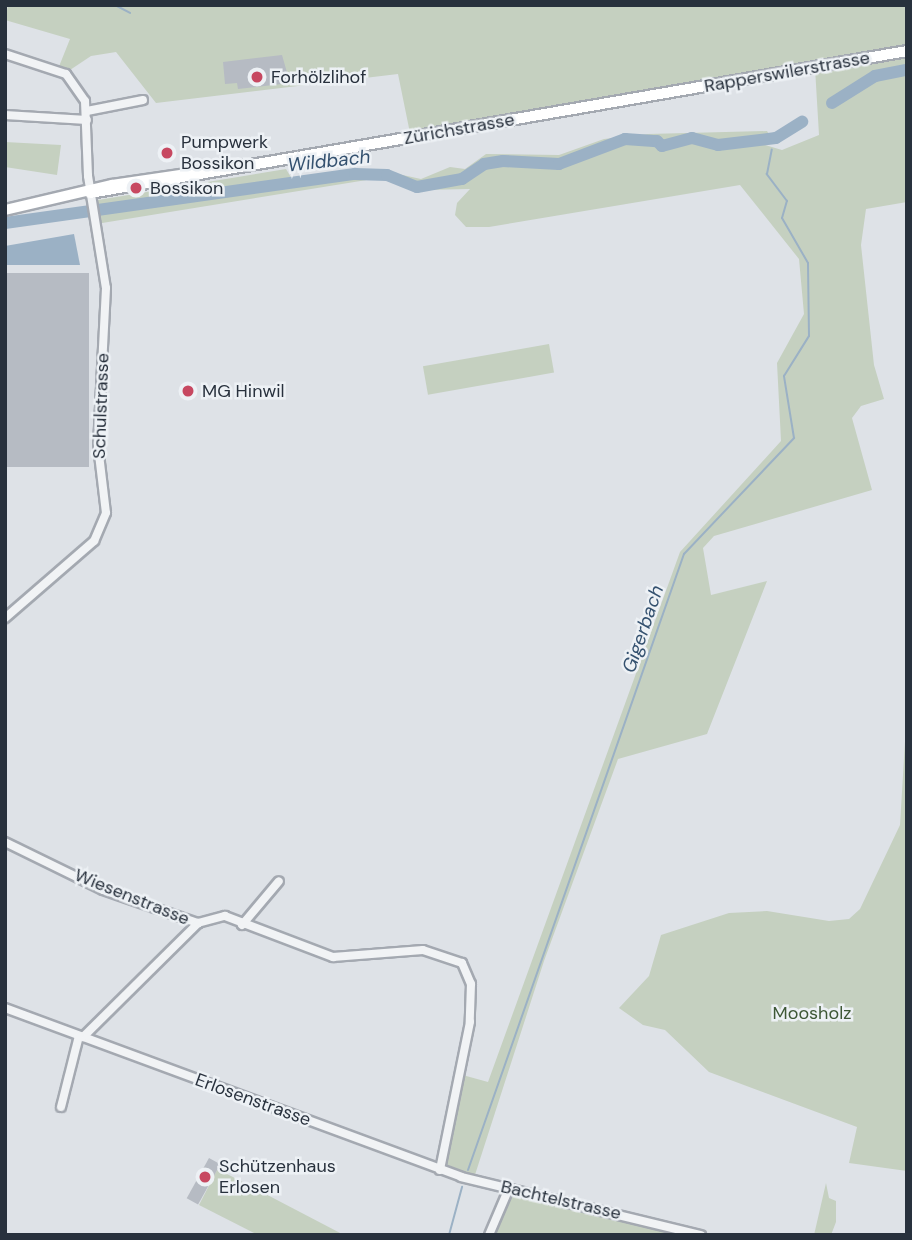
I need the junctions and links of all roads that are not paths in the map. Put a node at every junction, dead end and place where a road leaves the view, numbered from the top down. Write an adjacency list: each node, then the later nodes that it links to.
1 (907, 51): 3 (main road, Rapperswilerstrasse)
2 (5, 54): 5 (street)
3 (667, 93): 8 (main road, Zürichstrasse)
4 (143, 100): 5 (street)
5 (87, 111): 7 (street, Schulstrasse)
6 (5, 115): 7 (street)
7 (87, 120): 8 (street, Schulstrasse)
8 (90, 193): 9 (main road, Zürichstrasse); 10 (street, Schulstrasse)
9 (5, 210)
10 (5, 618)
11 (5, 842): 13 (street, Wiesenstrasse)
12 (279, 881): 14 (street)
13 (198, 923): 14 (street, Wiesenstrasse); 16 (street)
14 (242, 925): 19 (street, Wiesenstrasse)
15 (5, 1008): 16 (street, Erlosenstrasse)
16 (81, 1036): 17 (street); 18 (street, Erlosenstrasse)
17 (61, 1107)
18 (423, 1163): 19 (street, Bachtelstrasse)
19 (440, 1170): 20 (street, Bachtelstrasse)
20 (509, 1188): 21 (street); 22 (street, Bachtelstrasse)
21 (489, 1235)
22 (701, 1235)

